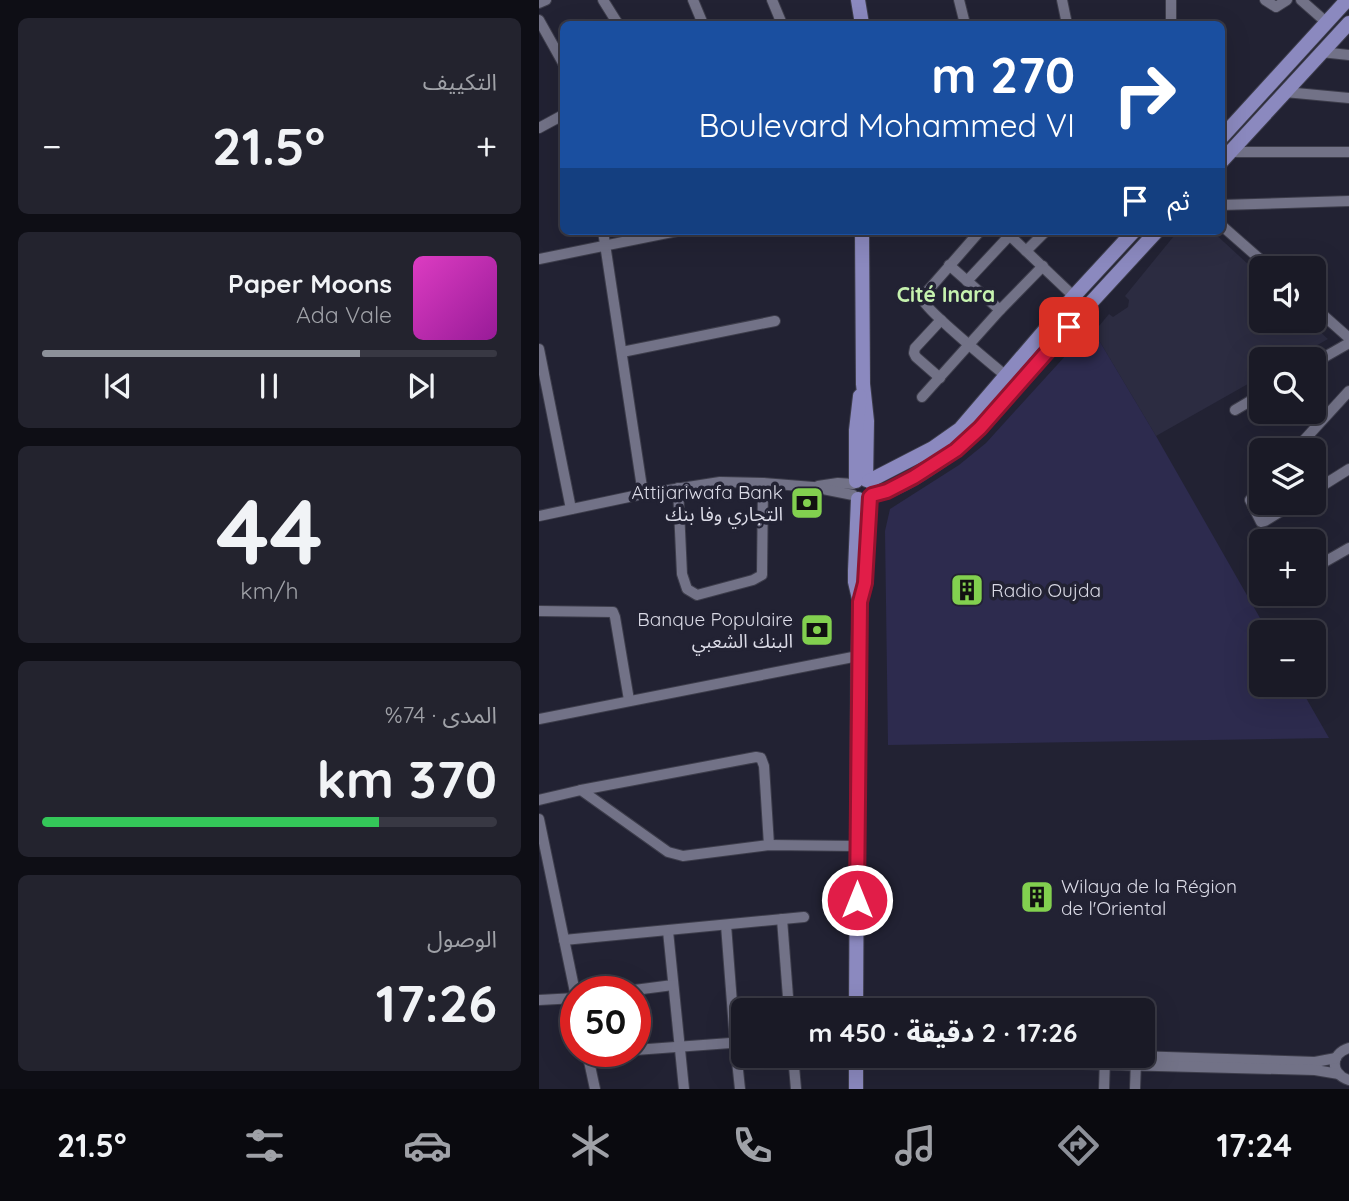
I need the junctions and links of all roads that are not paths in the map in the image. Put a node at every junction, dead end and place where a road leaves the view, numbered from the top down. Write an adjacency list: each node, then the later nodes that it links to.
1 (546, 0): 13 (street)
2 (603, 0): 15 (street)
3 (693, 0): 16 (street)
4 (772, 0): 17 (street)
5 (858, 0): 18 (main road)
6 (960, 0): 19 (street)
7 (1062, 0): 20 (street)
8 (1171, 0): 21 (street)
9 (1265, 0): 10 (street)
10 (1287, 0)
11 (1301, 0): 22 (street)
12 (1347, 0): 22 (main road)
13 (539, 3)
14 (539, 20): 26 (street)
15 (616, 21)
16 (702, 21)
17 (781, 21)
18 (862, 21)
19 (967, 21)
20 (1066, 21)
21 (1171, 21)
22 (1326, 22): 31 (main road)
23 (1349, 23): 24 (main road)
24 (1321, 52): 25 (street); 27 (main road)
25 (1349, 55)
26 (560, 58)
27 (1285, 92): 28 (street); 33 (main road)
28 (1349, 98)
29 (560, 117): 30 (street)
30 (539, 128)
31 (1225, 134)
32 (1349, 152): 33 (street)
33 (1226, 157)
34 (1349, 201): 35 (street)
35 (1225, 205)
36 (1225, 229): 48 (street)
37 (604, 235): 46 (street)
38 (658, 235): 46 (street)
39 (862, 235): 75 (main road)
40 (976, 235): 50 (street)
41 (1006, 235): 52 (street)
42 (1010, 235): 47 (street)
43 (1042, 235): 47 (street)
44 (1130, 235): 53 (main road)
45 (1153, 235): 54 (main road)
46 (605, 246): 49 (street); 62 (street)
47 (1026, 251): 51 (street)
48 (1256, 256)
49 (539, 259)
50 (949, 265): 52 (street); 57 (street)
51 (1042, 266): 53 (street); 55 (street)
52 (967, 281): 55 (street)
53 (1074, 296): 54 (street); 64 (main road)
54 (1086, 308): 75 (main road)
55 (1000, 310): 60 (street)
56 (1326, 318): 59 (street)
57 (941, 320): 60 (street); 65 (street)
58 (775, 321): 62 (street)
59 (1349, 340): 63 (street)
60 (969, 345): 64 (street); 65 (street)
61 (539, 349): 77 (street)
62 (622, 352): 76 (street)
63 (1326, 355)
64 (1006, 376): 75 (main road)
65 (940, 378): 67 (street)
66 (1349, 391): 70 (street)
67 (922, 397)
68 (1249, 402): 69 (street)
69 (1235, 410)
70 (1306, 438)
71 (1349, 469): 73 (street)
72 (763, 483): 74 (street); 74 (street); 75 (street)
73 (1326, 483)
74 (678, 488): 76 (street)
75 (862, 489): 84 (main road)
76 (643, 494): 77 (street)
77 (571, 509): 80 (street)
78 (1258, 515): 79 (street)
79 (1275, 515)
80 (539, 516)
81 (1349, 548): 82 (street)
82 (1326, 561)
83 (539, 611): 85 (street)
84 (858, 656): 85 (street); 91 (main road)
85 (629, 700): 86 (street)
86 (539, 719)
87 (581, 790): 88 (street); 90 (street); 90 (street)
88 (539, 800)
89 (539, 819): 92 (street)
90 (769, 845): 91 (street)
91 (857, 846): 105 (main road)
92 (551, 878): 93 (street); 98 (street)
93 (539, 883)
94 (804, 917): 95 (street)
95 (782, 919): 96 (street); 104 (street)
96 (726, 925): 97 (street); 103 (street)
97 (668, 931): 98 (street); 100 (street)
98 (564, 940): 99 (street)
99 (572, 976)
100 (673, 985): 101 (street); 108 (street)
101 (651, 988)
102 (560, 998): 106 (street)
103 (734, 998)
104 (788, 998)
105 (856, 998)
106 (539, 1000)
107 (731, 1043): 108 (street)
108 (680, 1047): 110 (street); 122 (street)
109 (1349, 1048): 111 (street)
110 (651, 1050)
111 (1336, 1058): 112 (street); 120 (street)
112 (1155, 1061)
113 (1155, 1062): 120 (street)
114 (589, 1067): 121 (street)
115 (740, 1068): 123 (street)
116 (794, 1068): 124 (street)
117 (856, 1068): 125 (main road)
118 (1105, 1068): 126 (street)
119 (1136, 1068): 127 (street)
120 (1344, 1077)
121 (591, 1088)
122 (684, 1089)
123 (740, 1089)
124 (796, 1089)
125 (856, 1089)
126 (1104, 1089)
127 (1135, 1089)

